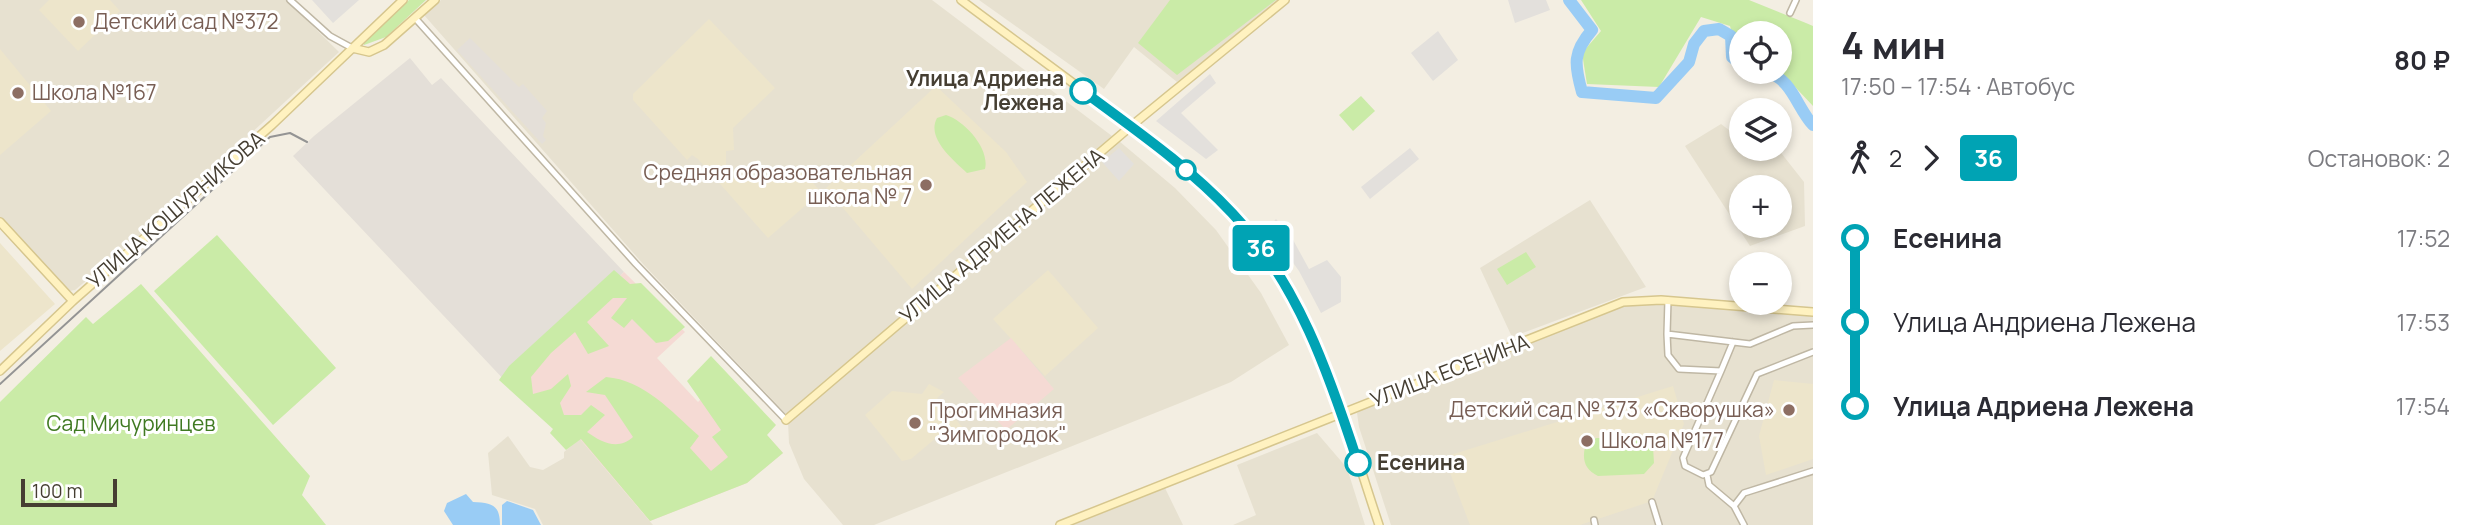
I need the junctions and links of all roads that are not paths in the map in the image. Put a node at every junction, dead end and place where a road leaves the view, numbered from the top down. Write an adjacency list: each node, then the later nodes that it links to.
1 (290, 0): 9 (street)
2 (403, 0): 9 (street, УЛИЦА КОШУРНИКОВА)
3 (435, 0): 8 (street)
4 (961, 0): 10 (street)
5 (1285, 0): 10 (street, УЛИЦА АДРИЕНА ЛЕЖЕНА)
6 (1796, 0): 7 (street)
7 (1790, 13)
8 (415, 18): 9 (street); 22 (street)
9 (352, 48): 13 (street, УЛИЦА КОШУРНИКОВА)
10 (1130, 127): 21 (street); 22 (street, УЛИЦА АДРИЕНА ЛЕЖЕНА)
11 (0, 222): 13 (street)
12 (1668, 300): 14 (street, УЛИЦА ЕСЕНИНА); 16 (street); 21 (street, УЛИЦА ЕСЕНИНА)
13 (73, 301): 19 (street, УЛИЦА КОШУРНИКОВА)
14 (1813, 312)
15 (1813, 325): 17 (street)
16 (1667, 334): 17 (street); 20 (street)
17 (1733, 342): 20 (street)
18 (1813, 352): 24 (street)
19 (0, 371)
20 (1721, 371): 24 (street)
21 (1342, 413): 27 (street, УЛИЦА ЕСЕНИНА); 28 (street)
22 (786, 420)
23 (1813, 471): 26 (street)
24 (1707, 475): 26 (street)
25 (1652, 502): 29 (street)
26 (1734, 506): 30 (street)
27 (1060, 525)
28 (1379, 525)
29 (1660, 525)
30 (1744, 525)

